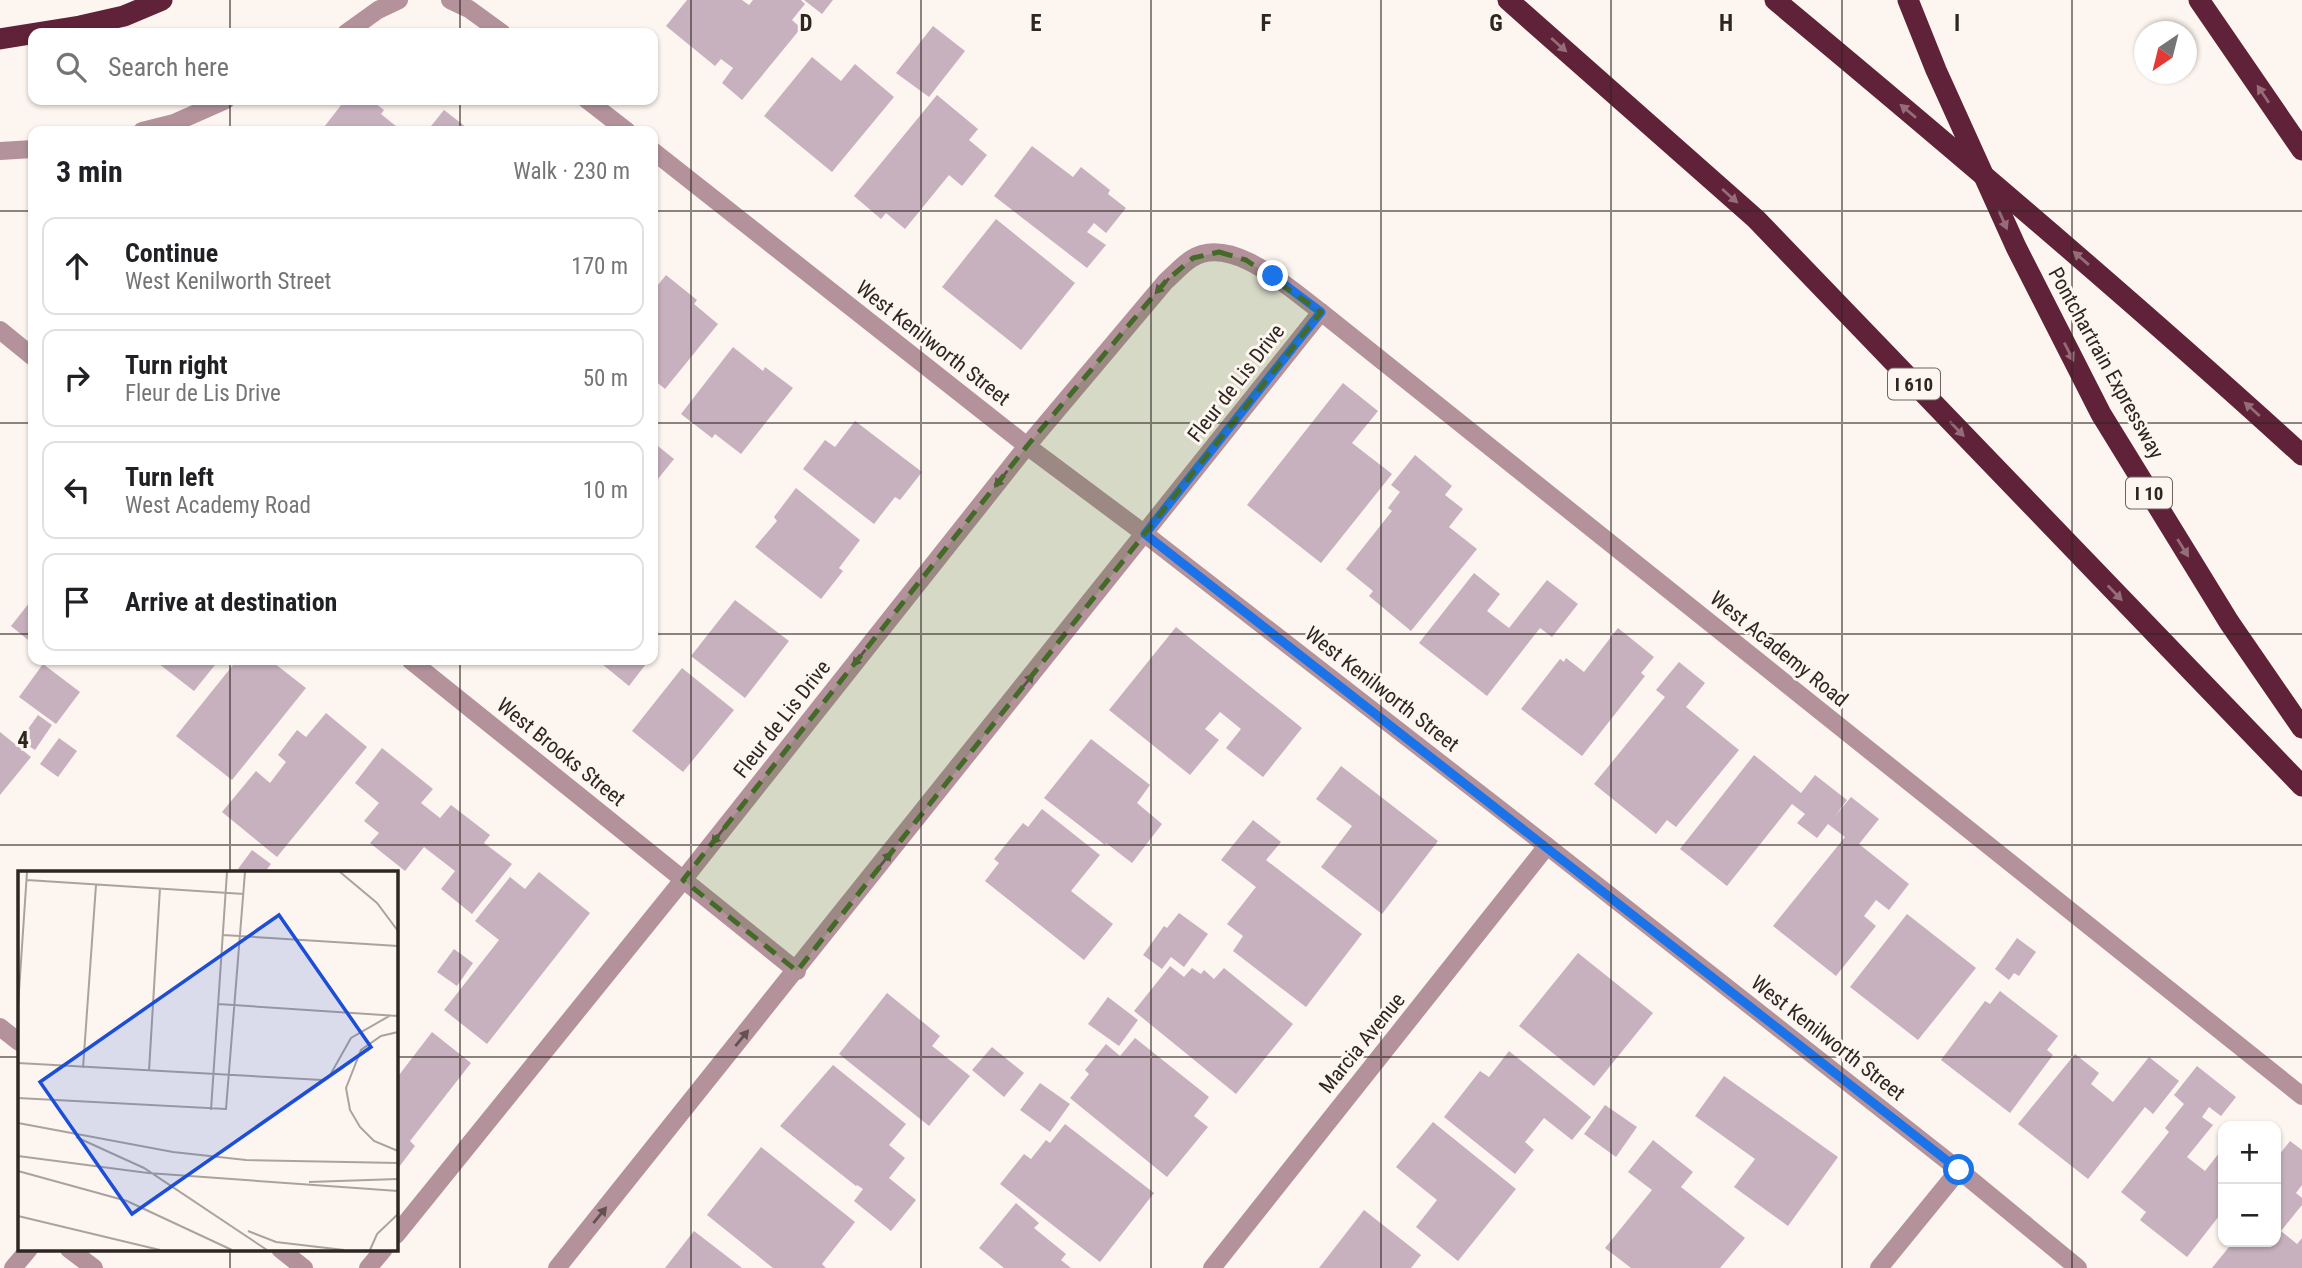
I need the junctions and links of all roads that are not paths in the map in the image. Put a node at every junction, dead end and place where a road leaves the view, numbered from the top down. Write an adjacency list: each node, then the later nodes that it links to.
1 (162, 0): 8 (highway)
2 (399, 0): 9 (street)
3 (450, 0): 10 (street)
4 (1508, 0): 30 (highway, I 610, one-way to 30)
5 (1775, 0): 26 (highway, one-way to 5, bridge)
6 (1908, 0): 29 (highway, Pontchartrain Expressway / I 10, one-way to 29)
7 (2199, 0): 18 (highway, one-way to 7)
8 (67, 28)
9 (353, 28)
10 (495, 28)
11 (28, 34): 12 (highway)
12 (0, 38)
13 (215, 105): 15 (street)
14 (593, 105): 16 (street)
15 (162, 126)
16 (621, 126)
17 (28, 149): 19 (street)
18 (2302, 150)
19 (0, 151)
20 (658, 156): 25 (street, West Kenilworth Street)
21 (1219, 252): 22 (street, West Academy Road); 25 (street, Fleur de Lis Drive, one-way to 25)
22 (1321, 312): 27 (street, Fleur de Lis Drive); 36 (street, West Academy Road)
23 (0, 330): 24 (street)
24 (28, 353)
25 (1027, 446): 27 (street, West Kenilworth Street); 32 (street, Fleur de Lis Drive, one-way to 32)
26 (2302, 455)
27 (1145, 534): 31 (street, West Kenilworth Street); 33 (street, Fleur de Lis Drive, one-way to 27)
28 (416, 665): 32 (street, West Brooks Street)
29 (2302, 728)
30 (2302, 786)
31 (1547, 846): 37 (street, West Kenilworth Street); 48 (street, Marcia Avenue)
32 (683, 880): 33 (street, West Brooks Street); 38 (street, Fleur de Lis Drive)
33 (796, 971): 47 (street, Fleur de Lis Drive, one-way to 33)
34 (0, 1027): 35 (street)
35 (18, 1041)
36 (2302, 1096)
37 (1959, 1170): 49 (street); 50 (street, West Kenilworth Street)
38 (397, 1234)
39 (28, 1250): 43 (street)
40 (70, 1250): 44 (street)
41 (280, 1250): 45 (street)
42 (383, 1250): 46 (street)
43 (13, 1268)
44 (94, 1268)
45 (304, 1268)
46 (368, 1268)
47 (557, 1268)
48 (1212, 1268)
49 (1879, 1268)
50 (2078, 1268)

